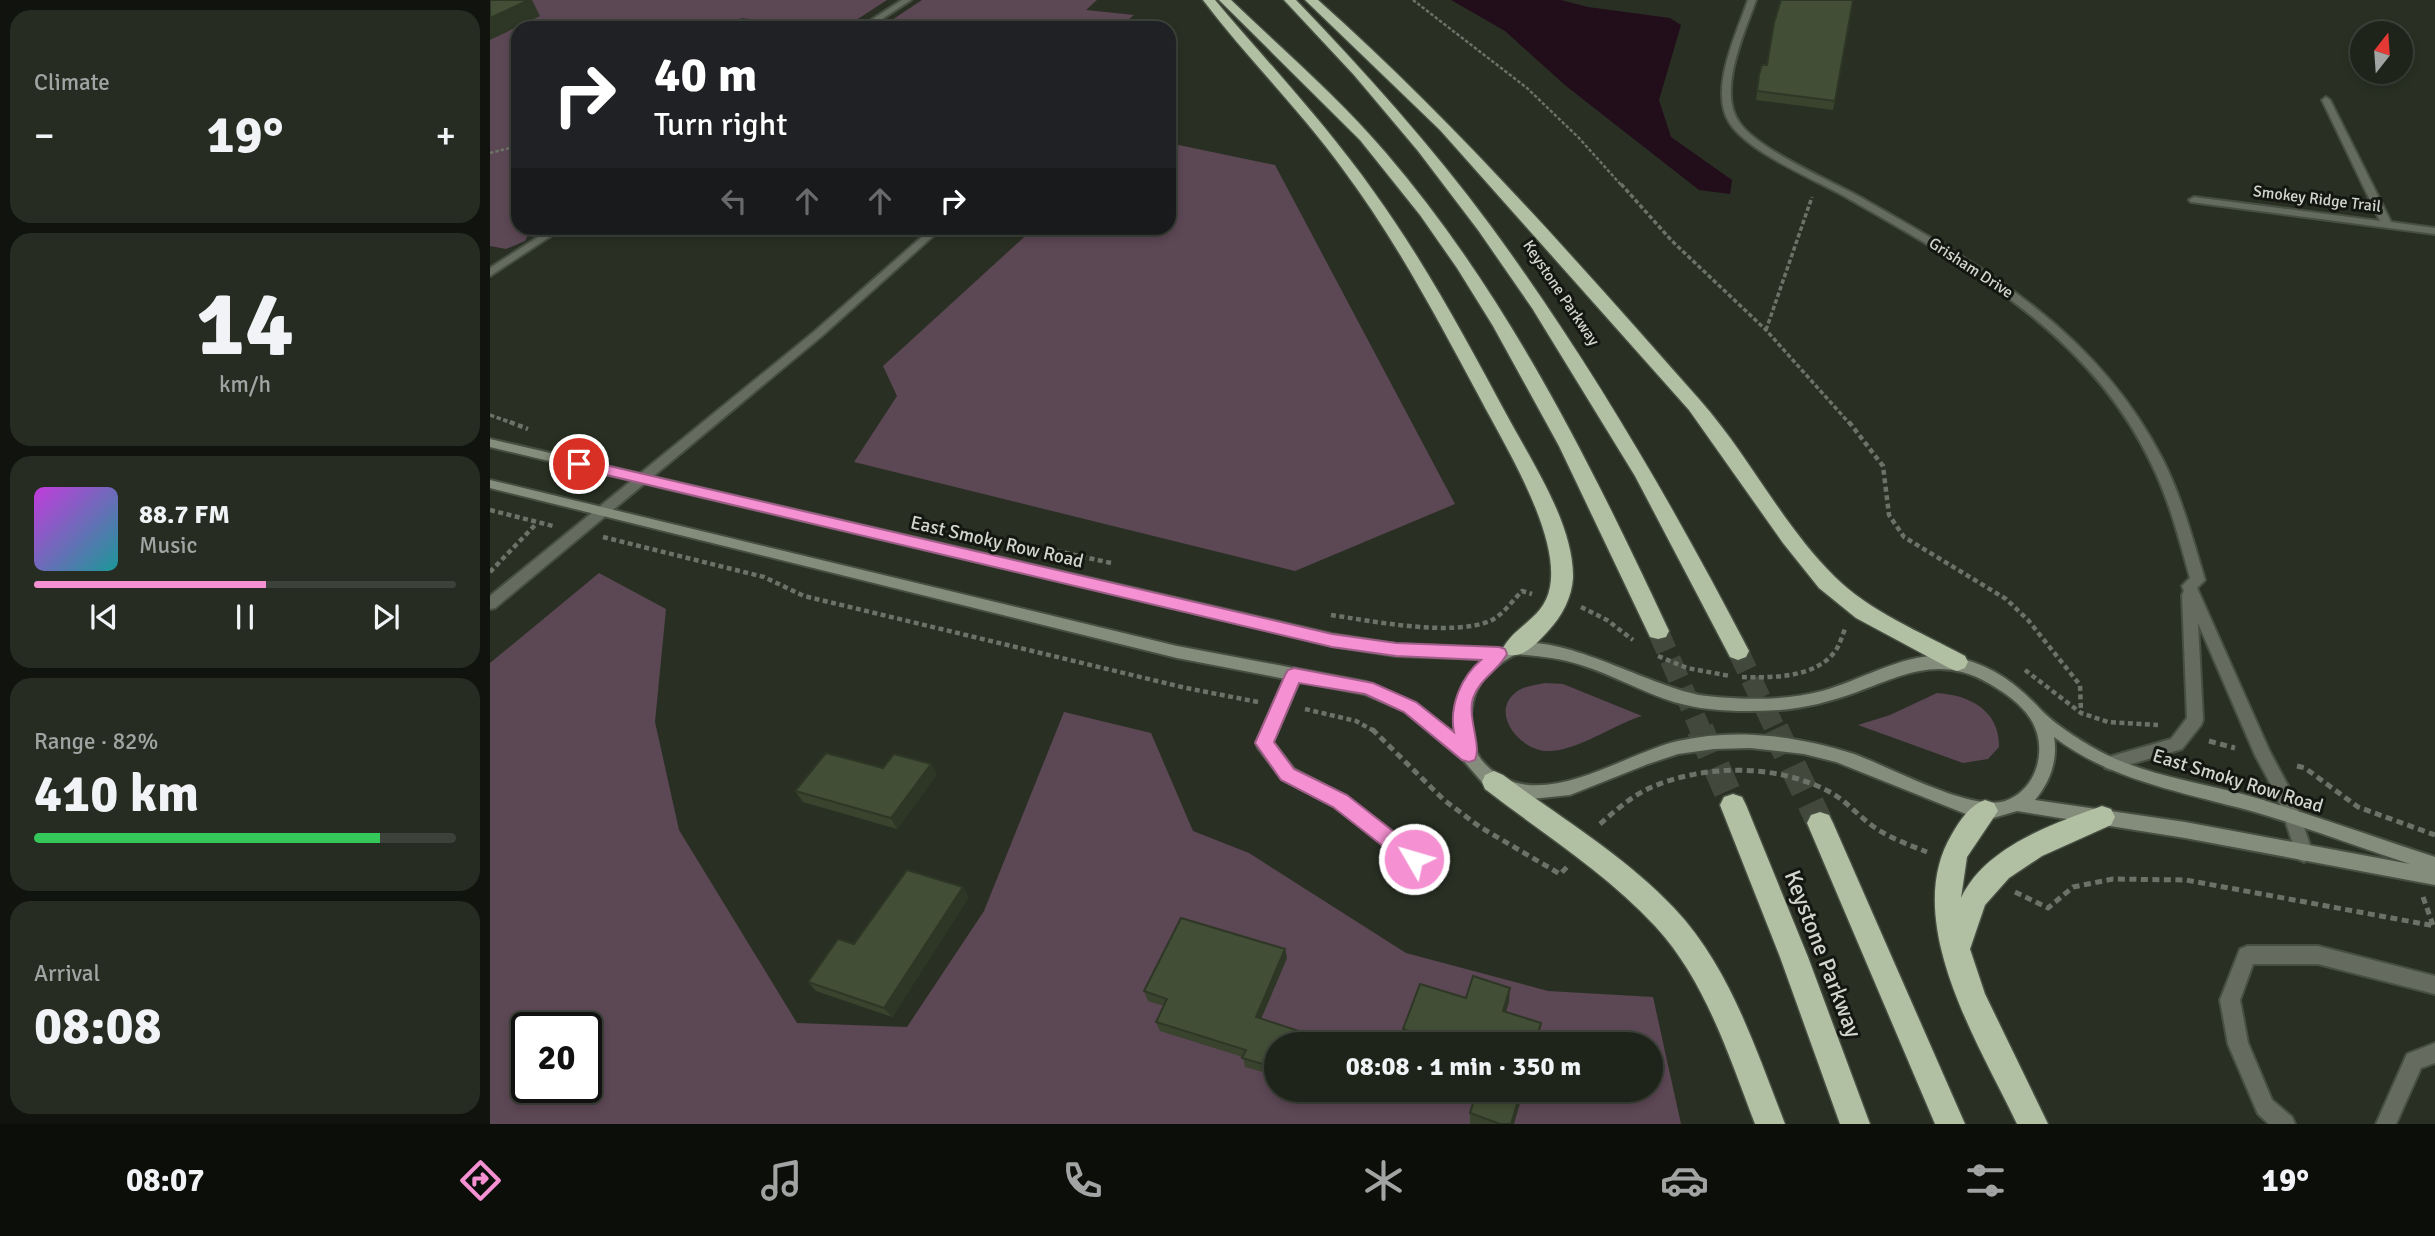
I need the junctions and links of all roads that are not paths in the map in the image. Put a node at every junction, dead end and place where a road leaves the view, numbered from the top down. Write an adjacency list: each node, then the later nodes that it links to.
1 (906, 0): 7 (street)
2 (1209, 0): 22 (highway)
3 (1225, 0): 21 (highway)
4 (1290, 0): 23 (highway, Keystone Parkway)
5 (1311, 0): 24 (highway)
6 (1752, 0): 19 (street, Grisham Drive)
7 (874, 21)
8 (2326, 100): 10 (street)
9 (2194, 200): 10 (street, Smokey Ridge Trail)
10 (2387, 224): 11 (street, Smokey Ridge Trail)
11 (2435, 231)
12 (547, 235): 14 (street)
13 (929, 235): 16 (street)
14 (490, 272)
15 (490, 443): 16 (street, East Smoky Row Road)
16 (642, 479): 18 (street); 22 (street, East Smoky Row Road)
17 (490, 484): 18 (street)
18 (601, 512): 20 (street); 25 (street)
19 (2189, 586): 28 (street, Grisham Drive); 34 (street, Grisham Drive)
20 (490, 604)
21 (1658, 631)
22 (1506, 651): 24 (street, East Smoky Row Road); 27 (street)
23 (1738, 651)
24 (1957, 662): 26 (street, East Smoky Row Road)
25 (1294, 675): 27 (street); 37 (street)
26 (2039, 717): 28 (street, East Smoky Row Road); 30 (street)
27 (1469, 755): 29 (street)
28 (2111, 763): 34 (street, East Smoky Row Road)
29 (1494, 782): 32 (street); 43 (highway)
30 (2017, 804): 32 (street); 33 (street)
31 (1733, 805): 44 (highway, Keystone Parkway)
32 (1984, 811): 40 (highway)
33 (2102, 817): 36 (street); 40 (highway)
34 (2294, 818): 36 (street, Grisham Drive); 38 (street, East Smoky Row Road)
35 (1820, 823): 45 (highway)
36 (2304, 854): 39 (street)
37 (1414, 859)
38 (2435, 865)
39 (2435, 877)
40 (1955, 952): 46 (highway)
41 (2435, 985): 47 (street)
42 (2435, 1053): 48 (street)
43 (1770, 1124)
44 (1855, 1124)
45 (1950, 1124)
46 (2033, 1124)
47 (2285, 1124)
48 (2386, 1124)

